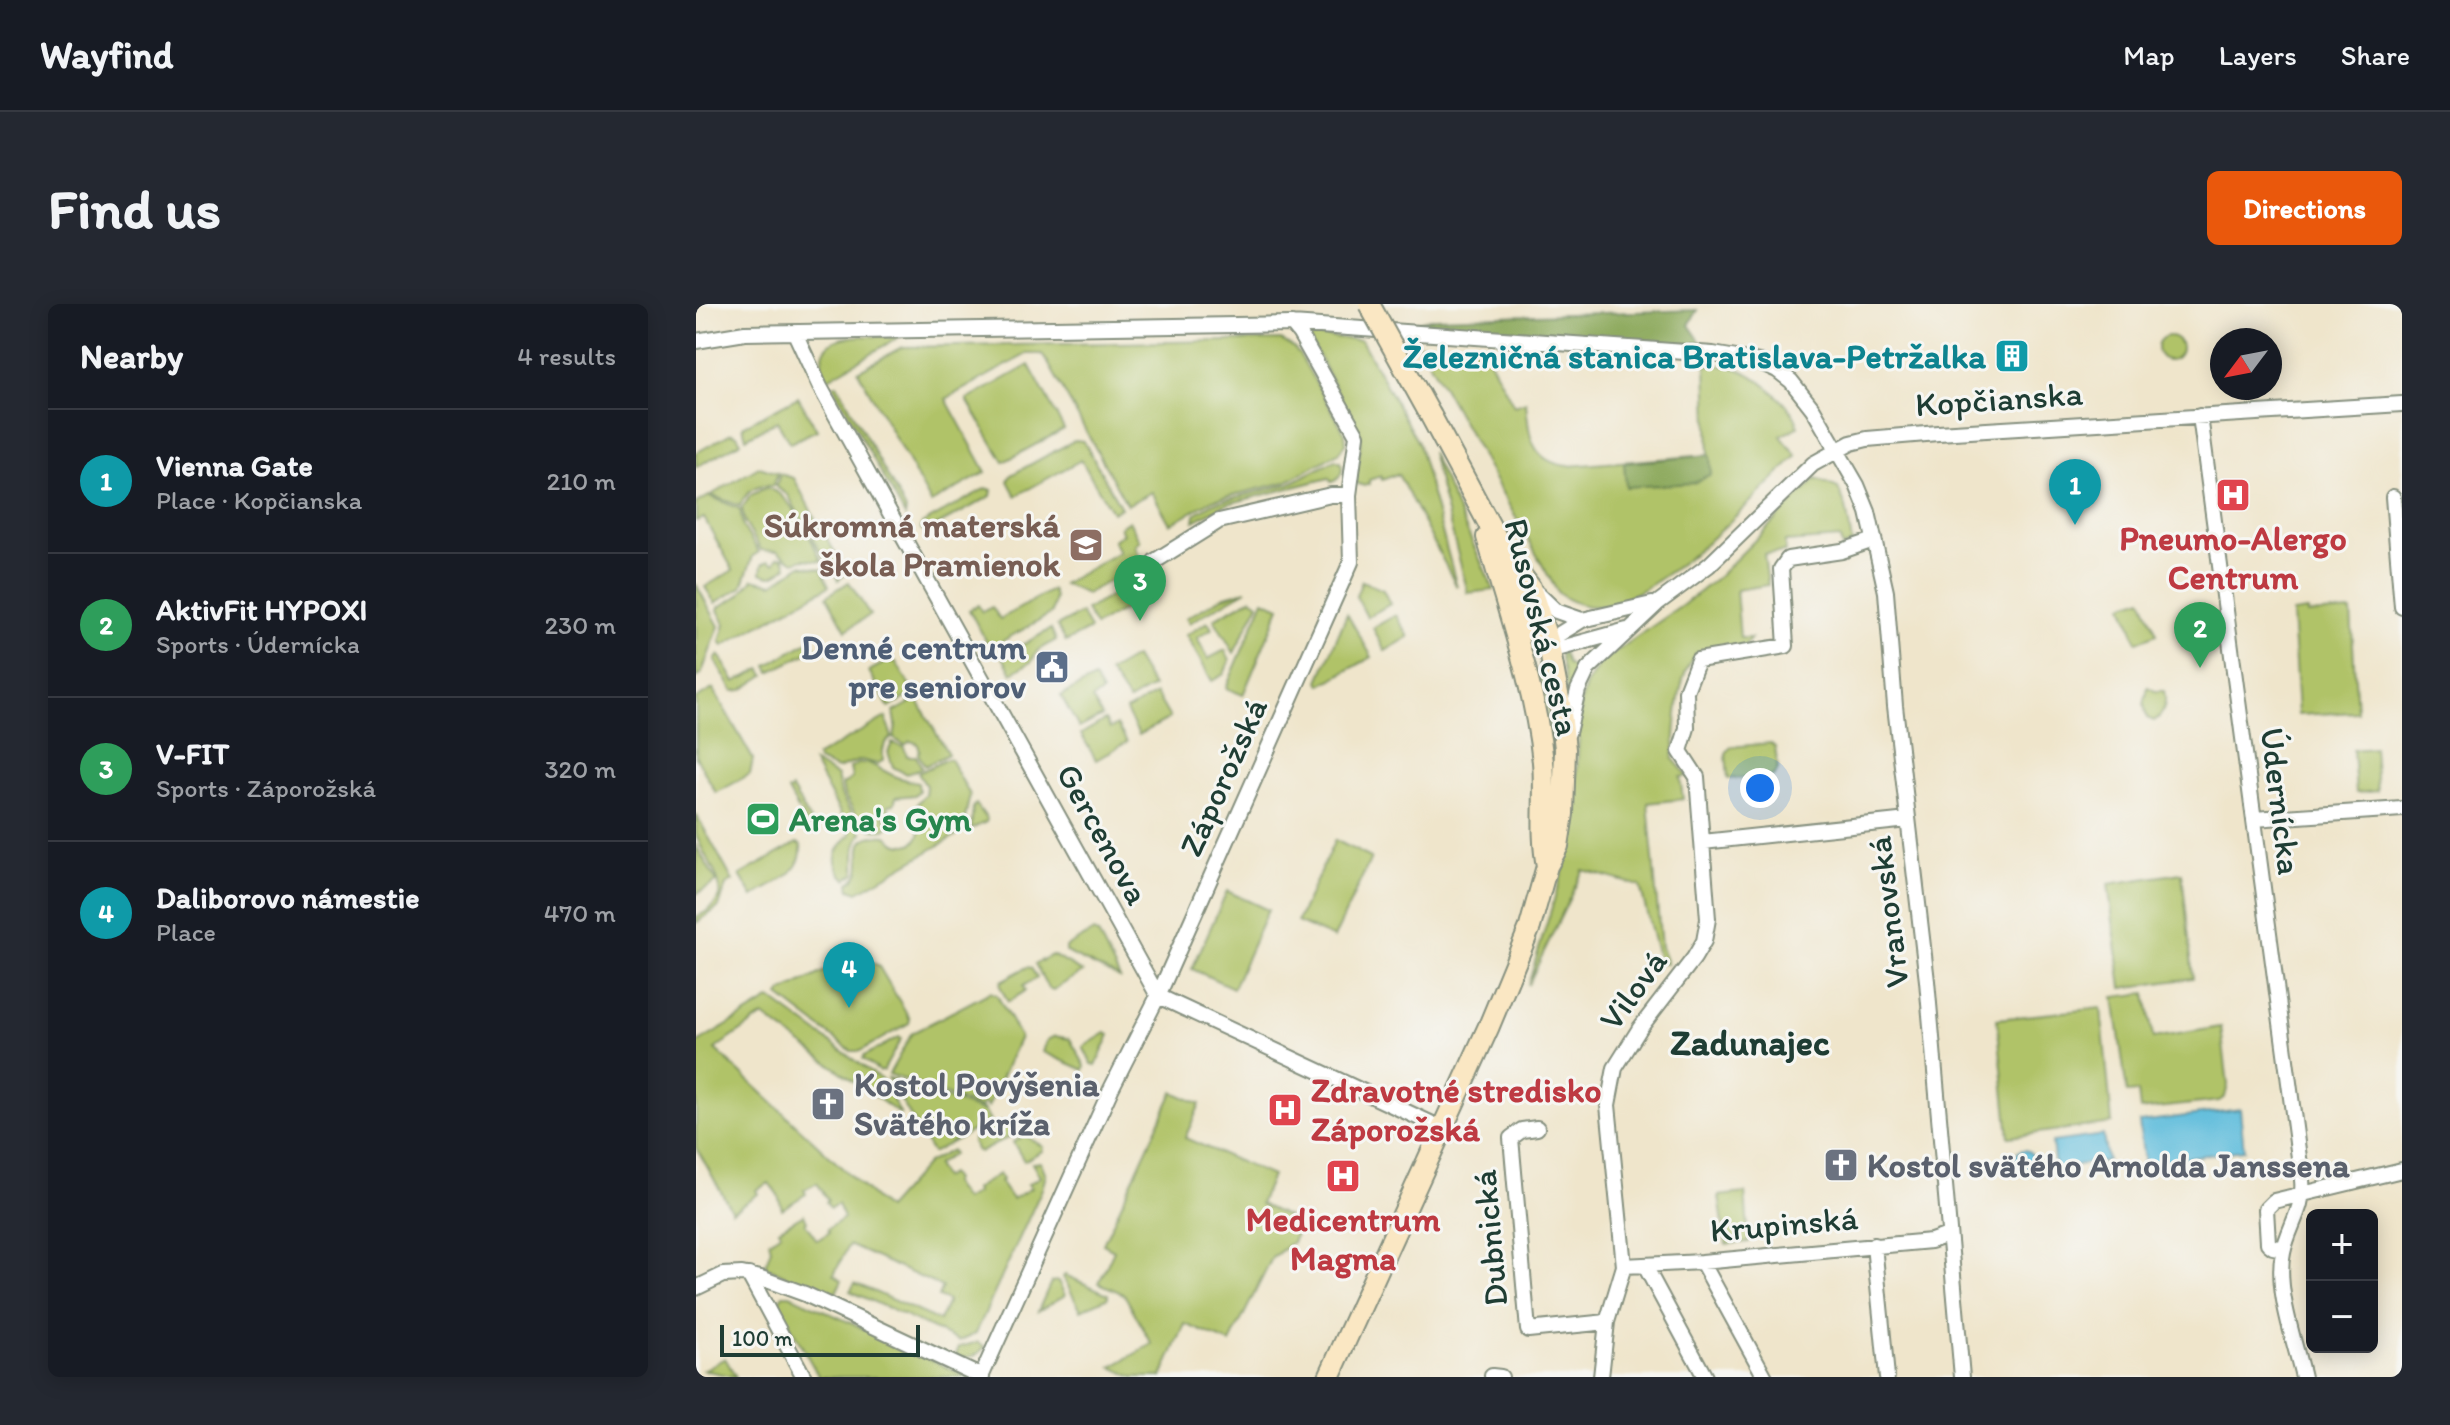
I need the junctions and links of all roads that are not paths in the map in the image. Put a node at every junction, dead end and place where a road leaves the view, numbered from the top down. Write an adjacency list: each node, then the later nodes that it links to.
1 (1369, 304): 10 (street, Rusovská cesta, bridge)
2 (1292, 324): 3 (street, Vranovská); 7 (street, Vranovská); 8 (street, Záporožská)
3 (795, 333): 4 (street, Vranovská); 27 (street, Gercenova)
4 (696, 341)
5 (2402, 404): 6 (street, Kopčianska)
6 (2200, 416): 7 (street, Kopčianska); 23 (street, Údernícka)
7 (1836, 451): 11 (street, Vranovská); 15 (street, Kopčianska)
8 (1349, 495): 13 (street); 27 (street, Záporožská)
9 (2393, 497): 16 (street)
10 (1476, 499): 12 (street, Rusovská cesta); 20 (street, Rusovská cesta)
11 (1874, 540): 24 (street, Vranovská); 25 (street, Vilová)
12 (1505, 554): 14 (street, Rusovská cesta); 19 (street)
13 (1145, 573)
14 (1530, 587): 17 (street); 19 (street, Rusovská cesta)
15 (1659, 602): 17 (street, Kopčianska); 18 (street, Kopčianska)
16 (2402, 607)
17 (1582, 620): 19 (street, Kopčianska)
18 (1627, 630): 19 (street, Kopčianska); 21 (street, Kopčianska)
19 (1548, 641): 20 (street); 21 (street, Rusovská cesta)
20 (1529, 682): 26 (street, Rusovská cesta)
21 (1565, 749): 26 (street, Rusovská cesta)
22 (2402, 809): 23 (street)
23 (2254, 819): 31 (street, Údernícka)
24 (1908, 820): 25 (street); 32 (street, Vranovská)
25 (1703, 842): 36 (street, Vilová)
26 (1547, 866): 28 (street, Rusovská cesta)
27 (1158, 996): 28 (street); 43 (street)
28 (1441, 1128): 44 (street, Rusovská cesta)
29 (1537, 1128): 40 (street, Dubnická)
30 (2402, 1170): 31 (street)
31 (2303, 1193): 34 (street, Údernícka); 34 (street)
32 (1948, 1235): 33 (street, Krupinská); 48 (street, Vranovská)
33 (1874, 1245): 35 (street, Krupinská); 47 (street)
34 (2284, 1249): 49 (street, Údernícka)
35 (1702, 1262): 37 (street, Krupinská); 46 (street)
36 (1624, 1266): 37 (street, Krupinská); 40 (street, Vilová)
37 (1645, 1266): 45 (street)
38 (749, 1275): 39 (street); 42 (street); 43 (street)
39 (696, 1288)
40 (1607, 1322): 41 (street, Vilová)
41 (1602, 1370)
42 (804, 1377)
43 (982, 1377)
44 (1329, 1377)
45 (1705, 1377)
46 (1765, 1377)
47 (1887, 1377)
48 (1962, 1377)
49 (2303, 1377)

